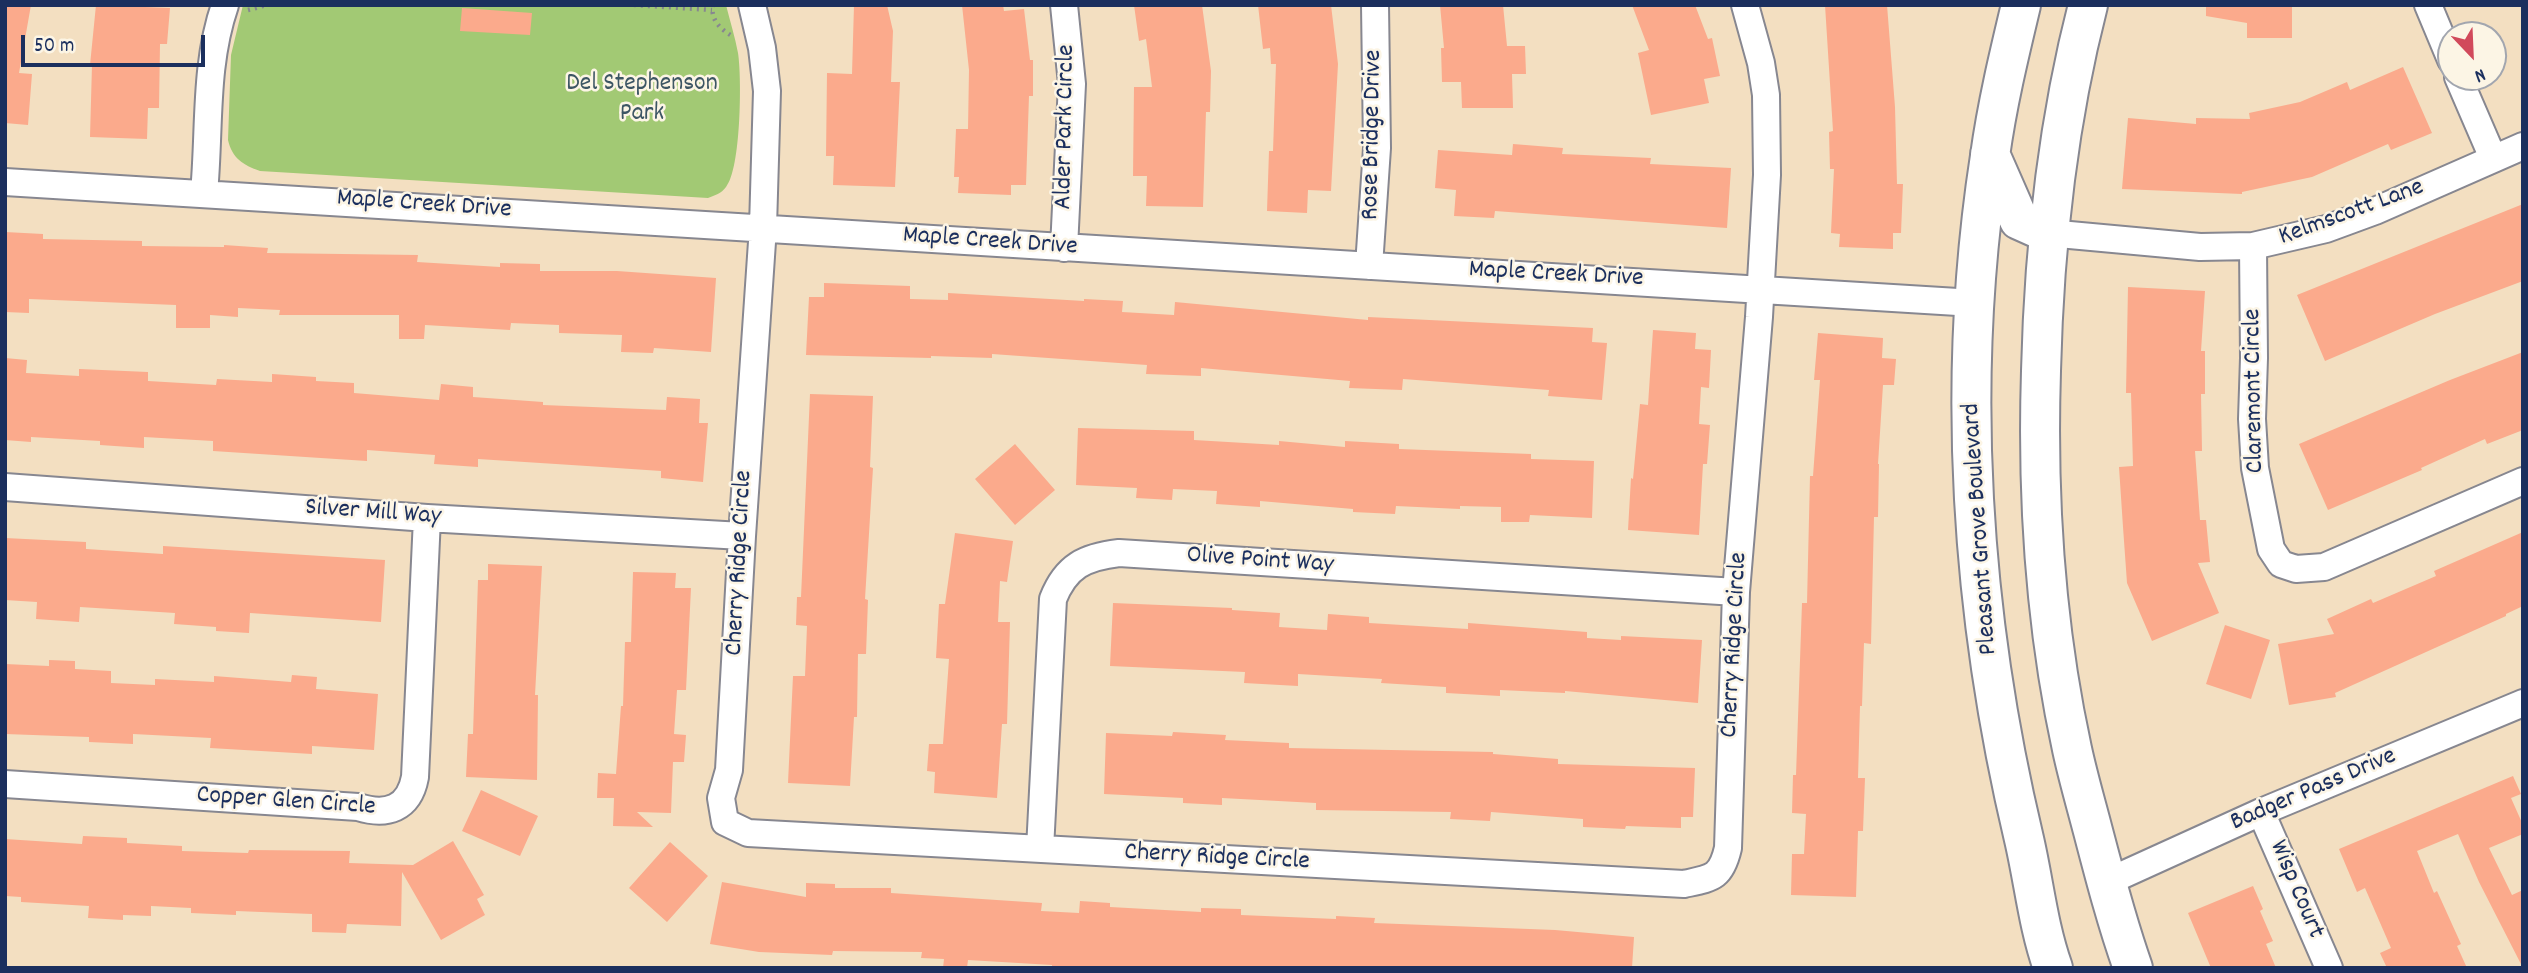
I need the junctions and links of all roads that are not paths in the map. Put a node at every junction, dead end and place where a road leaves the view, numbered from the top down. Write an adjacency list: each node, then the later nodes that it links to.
1 (225, 5): 15 (street)
2 (752, 5): 16 (street, Cherry Ridge Circle)
3 (1064, 5): 19 (street, Alder Park Circle)
4 (1375, 5): 20 (street, Rose Bridge Drive)
5 (1745, 5): 21 (street, Cherry Ridge Circle)
6 (2021, 5): 12 (main road, Pleasant Grove Boulevard)
7 (2088, 5): 17 (main road)
8 (2428, 5): 9 (street)
9 (2437, 27)
10 (2464, 91): 13 (street)
11 (2523, 146): 13 (street, Kelmscott Lane)
12 (1990, 154): 17 (main road); 22 (main road, Pleasant Grove Boulevard)
13 (2493, 158): 18 (street, Kelmscott Lane)
14 (5, 182): 15 (street, Maple Creek Drive)
15 (204, 193): 16 (street, Maple Creek Drive)
16 (763, 227): 19 (street, Maple Creek Drive); 26 (street, Cherry Ridge Circle)
17 (2048, 233): 18 (street, Kelmscott Lane); 32 (main road)
18 (2253, 246): 23 (street, Claremont Circle)
19 (1064, 248): 20 (street, Maple Creek Drive)
20 (1369, 266): 21 (street, Maple Creek Drive)
21 (1760, 288): 22 (street, Maple Creek Drive); 27 (street, Cherry Ridge Circle)
22 (1974, 303): 33 (main road, Pleasant Grove Boulevard)
23 (2523, 481)
24 (5, 487): 25 (street, Silver Mill Way)
25 (427, 518): 26 (street, Silver Mill Way); 29 (street, Copper Glen Circle)
26 (742, 536): 31 (street, Cherry Ridge Circle)
27 (1737, 592): 31 (street, Olive Point Way); 31 (street, Cherry Ridge Circle)
28 (2523, 703): 30 (street, Badger Pass Drive)
29 (5, 784)
30 (2261, 812): 32 (street, Badger Pass Drive); 35 (street, Wisp Court)
31 (1040, 849)
32 (2105, 874): 34 (main road)
33 (2053, 968)
34 (2133, 968)
35 (2329, 968)

